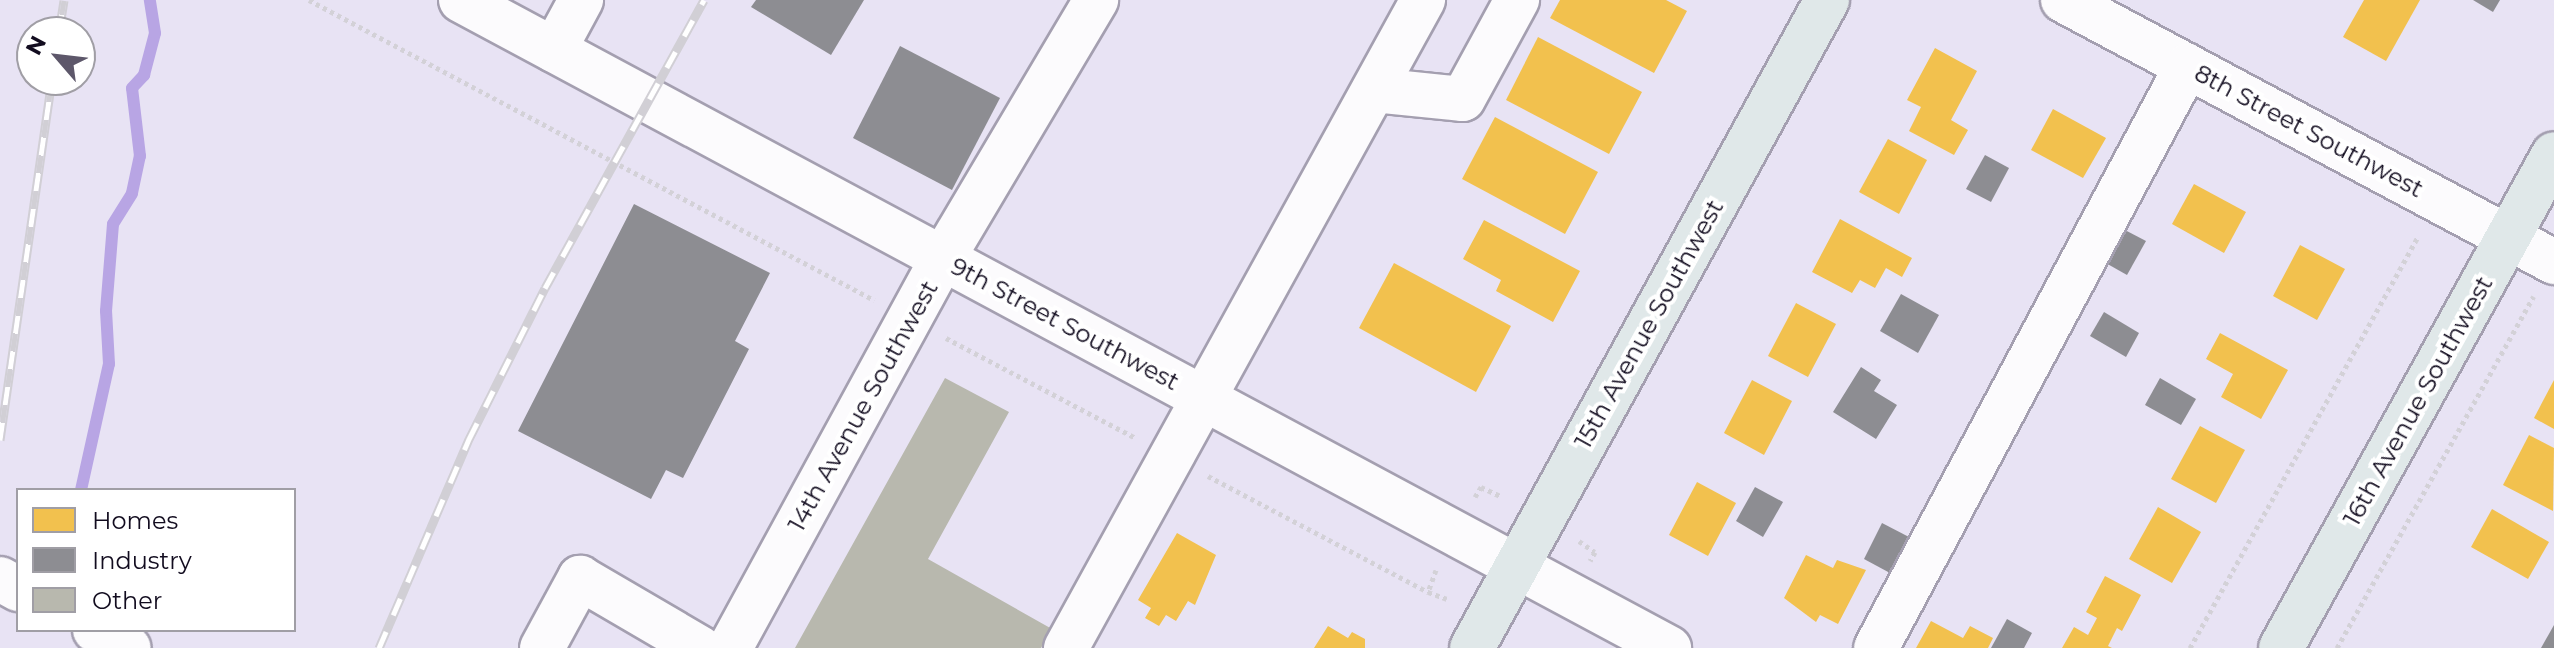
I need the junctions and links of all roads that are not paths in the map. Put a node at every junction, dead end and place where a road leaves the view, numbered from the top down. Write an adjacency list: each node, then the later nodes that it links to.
1 (461, 0): 8 (street, 9th Street Southwest)
2 (581, 0): 8 (street)
3 (1096, 0): 13 (street, 14th Avenue Southwest)
4 (1517, 0): 10 (street)
5 (1827, 0): 16 (main road, 15th Avenue Southwest)
6 (2063, 0): 9 (street, 8th Street Southwest)
7 (1406, 6): 10 (street)
8 (554, 50): 13 (street, 9th Street Southwest)
9 (2187, 66): 12 (street, 8th Street Southwest); 25 (street)
10 (1374, 90): 15 (street)
11 (2554, 154): 12 (main road, 16th Avenue Southwest)
12 (2508, 237): 14 (street, 8th Street Southwest); 26 (main road, 16th Avenue Southwest)
13 (943, 258): 15 (street, 9th Street Southwest); 21 (street, 14th Avenue Southwest)
14 (2544, 279)
15 (1204, 398): 16 (street, 9th Street Southwest); 22 (street)
16 (1517, 566): 23 (main road, 15th Avenue Southwest); 24 (street, 9th Street Southwest)
17 (99, 632): 18 (street)
18 (129, 648)
19 (542, 648): 20 (street)
20 (700, 648)
21 (730, 648)
22 (1066, 648)
23 (1472, 648)
24 (1669, 648)
25 (1876, 648)
26 (2281, 648)

